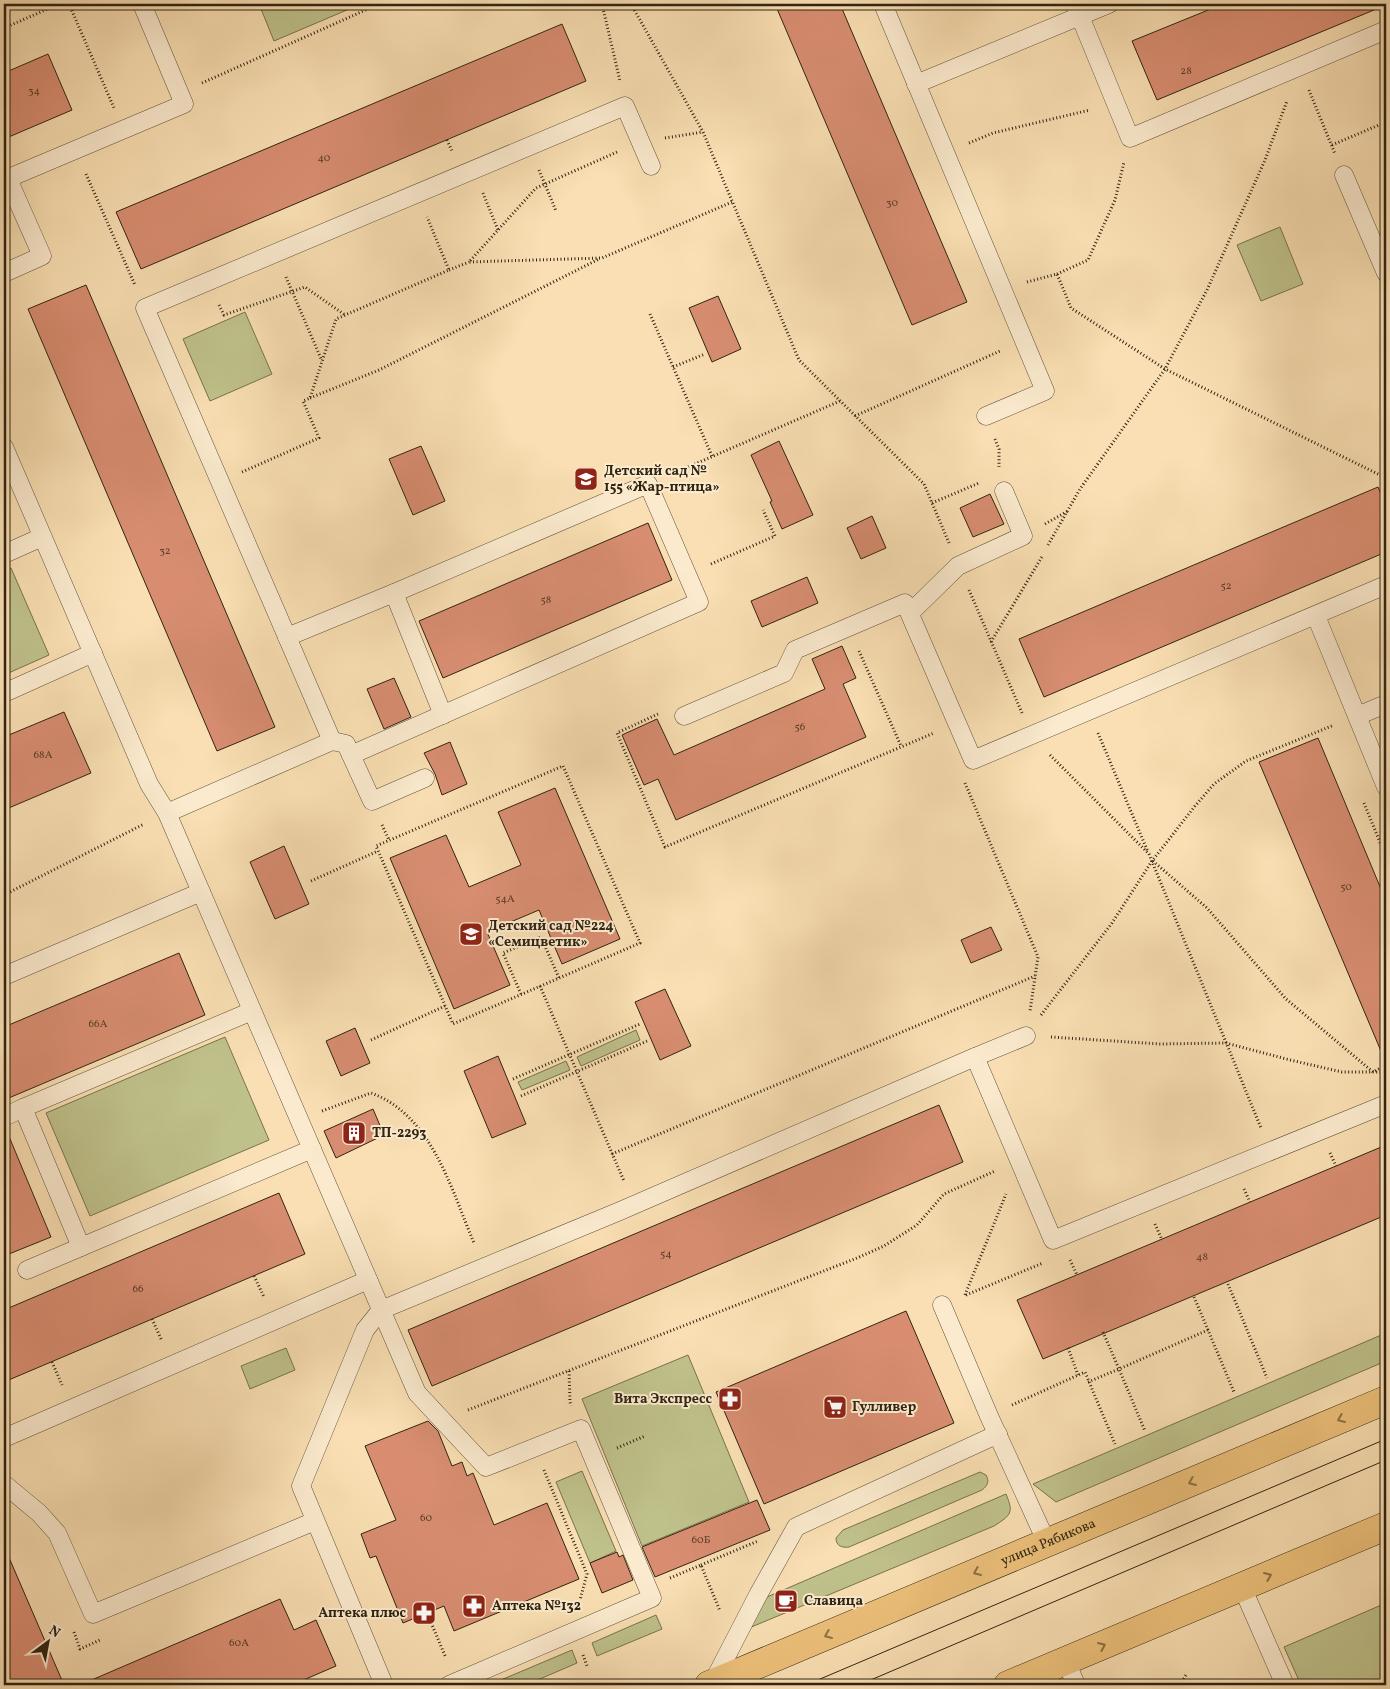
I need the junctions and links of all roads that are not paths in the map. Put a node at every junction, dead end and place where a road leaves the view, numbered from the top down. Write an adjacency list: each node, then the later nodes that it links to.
1 (142, 4): 9 (lane)
2 (883, 4): 6 (lane)
3 (1109, 4): 4 (lane)
4 (1077, 10): 5 (lane); 6 (lane)
5 (1386, 30)
6 (916, 84): 12 (lane)
7 (652, 166): 21 (lane)
8 (1344, 175): 11 (lane)
9 (6, 180): 10 (lane)
10 (4, 273)
11 (1386, 273)
12 (986, 416)
13 (4, 447): 15 (lane)
14 (1004, 491): 19 (lane)
15 (42, 537): 16 (lane); 22 (lane)
16 (4, 554)
17 (1386, 585): 20 (lane)
18 (394, 593): 21 (lane); 25 (lane); 25 (lane)
19 (910, 613): 20 (lane); 26 (lane)
20 (1316, 616): 27 (lane)
21 (287, 637): 28 (lane)
22 (93, 653): 23 (lane); 32 (lane)
23 (4, 693)
24 (1386, 704): 27 (lane)
25 (443, 714): 29 (lane)
26 (684, 716)
27 (1357, 716): 31 (lane)
28 (332, 741): 29 (lane); 32 (lane)
29 (351, 755): 30 (lane)
30 (425, 778)
31 (1386, 787)
32 (167, 814): 33 (lane)
33 (201, 892): 34 (lane); 35 (lane)
34 (4, 976)
35 (252, 1012): 39 (lane); 41 (lane)
36 (1026, 1036): 37 (lane)
37 (975, 1058): 38 (lane); 46 (lane)
38 (1386, 1104)
39 (23, 1108): 40 (lane); 42 (lane)
40 (4, 1117)
41 (312, 1149): 42 (lane); 44 (lane)
42 (81, 1247): 43 (lane)
43 (27, 1270)
44 (368, 1280): 46 (lane); 49 (lane)
45 (942, 1305): 48 (lane)
46 (381, 1310): 51 (lane); 56 (lane)
47 (1386, 1400): 53 (main road, улица Рябикова, one-way to 53)
48 (998, 1434): 53 (lane); 58 (lane)
49 (4, 1438)
50 (4, 1484): 51 (lane)
51 (315, 1521): 57 (lane)
52 (1386, 1526): 54 (main road, one-way to 52)
53 (1047, 1543): 58 (main road, улица Рябикова, one-way to 58)
54 (1242, 1587): 55 (main road, one-way to 54); 60 (lane)
55 (1071, 1673): 59 (main road)
56 (453, 1684)
57 (384, 1685)
58 (711, 1685)
59 (1008, 1685)
60 (1284, 1685)

